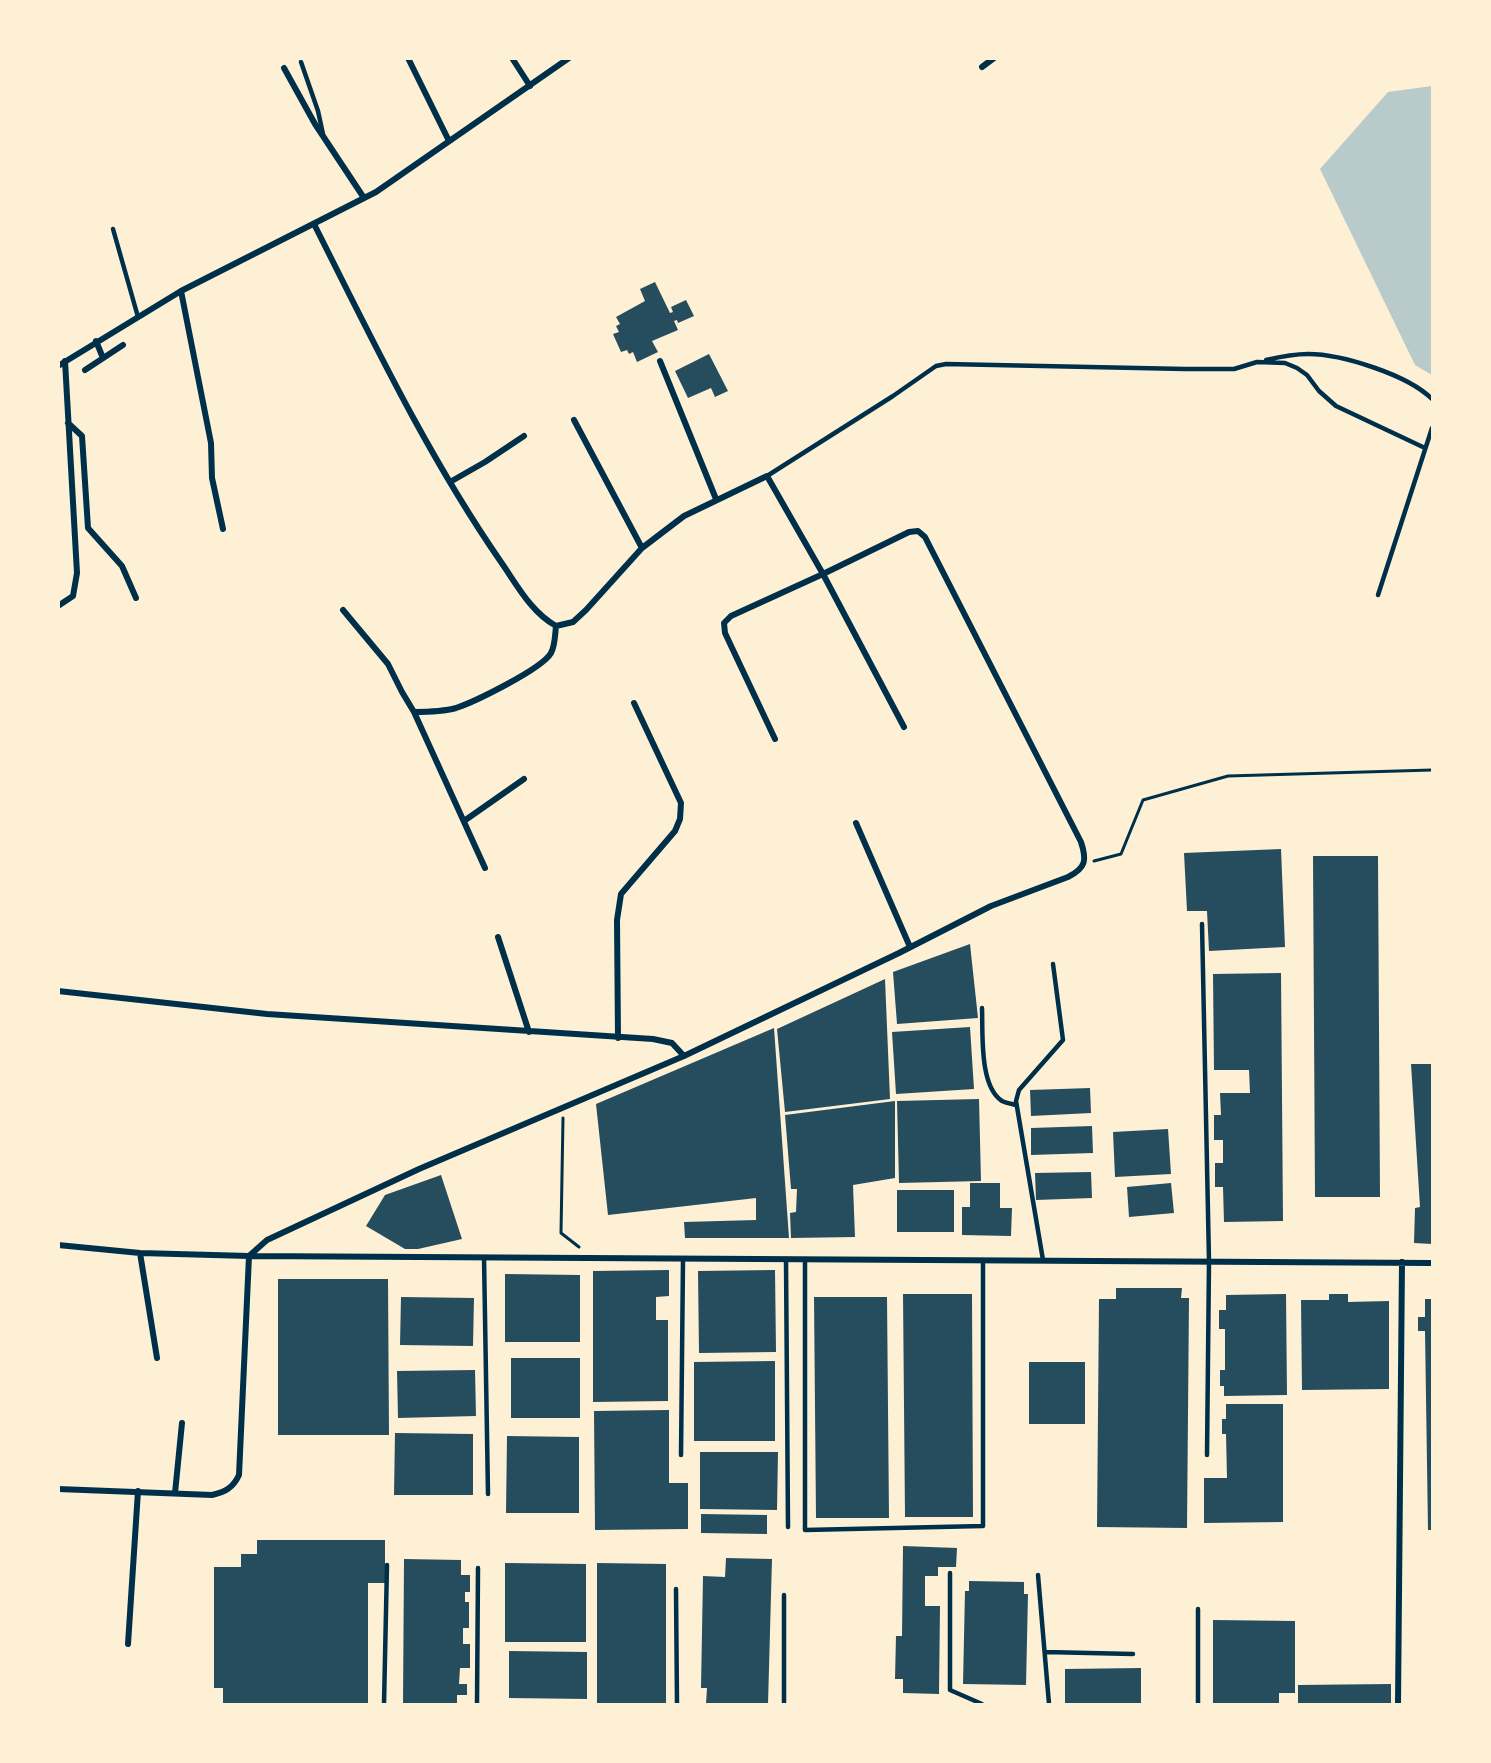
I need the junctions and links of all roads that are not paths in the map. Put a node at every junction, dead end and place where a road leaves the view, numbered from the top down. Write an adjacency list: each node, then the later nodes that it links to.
1 (408, 58): 10 (street)
2 (512, 58): 8 (street)
3 (569, 58): 8 (street)
4 (994, 58): 6 (street)
5 (302, 62): 9 (lane)
6 (982, 67)
7 (284, 68): 9 (street)
8 (530, 87): 10 (street)
9 (324, 137): 11 (street)
10 (449, 141): 11 (street)
11 (364, 198): 12 (street)
12 (314, 224): 14 (street); 31 (street)
13 (113, 229): 15 (lane)
14 (181, 291): 15 (street); 33 (street)
15 (138, 317): 16 (street)
16 (96, 341): 18 (street); 20 (street)
17 (123, 345): 18 (street)
18 (103, 358): 23 (street)
19 (660, 361): 32 (street)
20 (65, 362): 22 (street); 26 (street)
21 (1257, 362): 24 (lane); 29 (lane); 30 (lane)
22 (58, 366)
23 (85, 370)
24 (1432, 399)
25 (574, 420): 34 (street)
26 (68, 423): 37 (street); 38 (street)
27 (1432, 428): 29 (lane)
28 (524, 436): 31 (street)
29 (1425, 448): 36 (lane)
30 (767, 476): 32 (street); 35 (street)
31 (450, 482): 40 (street)
32 (716, 499): 34 (street)
33 (223, 529)
34 (642, 548): 40 (street)
35 (823, 574): 43 (street); 44 (street); 51 (street)
36 (1378, 594)
37 (136, 598)
38 (58, 606)
39 (343, 610): 42 (street)
40 (556, 626): 42 (street)
41 (634, 703): 56 (street)
42 (414, 712): 46 (street)
43 (904, 727)
44 (775, 739)
45 (524, 779): 46 (street)
46 (464, 821): 48 (street)
47 (856, 823): 51 (street)
48 (485, 868)
49 (1202, 924): 68 (lane)
50 (498, 937): 55 (street)
51 (910, 947): 57 (street)
52 (1053, 964): 58 (lane)
53 (58, 991): 55 (street)
54 (982, 1008): 58 (lane)
55 (529, 1032): 56 (street)
56 (618, 1038): 57 (street)
57 (684, 1056): 61 (street)
58 (1016, 1105): 67 (lane)
59 (58, 1245): 60 (street)
60 (140, 1253): 61 (street); 71 (street)
61 (249, 1256): 62 (street); 77 (street)
62 (484, 1257): 63 (street); 78 (lane)
63 (683, 1258): 64 (street); 73 (lane)
64 (786, 1259): 65 (street); 79 (lane)
65 (805, 1259): 66 (street); 66 (lane)
66 (983, 1260): 67 (street)
67 (1042, 1260): 68 (street)
68 (1209, 1261): 69 (street); 74 (lane)
69 (1402, 1262): 70 (street); 97 (street)
70 (1432, 1263)
71 (157, 1358)
72 (182, 1423): 77 (street)
73 (681, 1455)
74 (1207, 1455)
75 (58, 1489): 76 (street)
76 (138, 1491): 77 (street); 87 (street)
77 (175, 1493)
78 (488, 1494)
79 (788, 1527)
80 (387, 1565): 90 (lane)
81 (478, 1568): 91 (lane)
82 (950, 1573): 94 (lane)
83 (1038, 1575): 88 (lane)
84 (676, 1589): 92 (lane)
85 (784, 1596): 93 (lane)
86 (1198, 1610): 96 (lane)
87 (128, 1644)
88 (1045, 1652): 89 (lane); 95 (lane)
89 (1133, 1654)
90 (384, 1704)
91 (477, 1704)
92 (677, 1704)
93 (784, 1704)
94 (982, 1704)
95 (1049, 1704)
96 (1198, 1704)
97 (1398, 1704)

